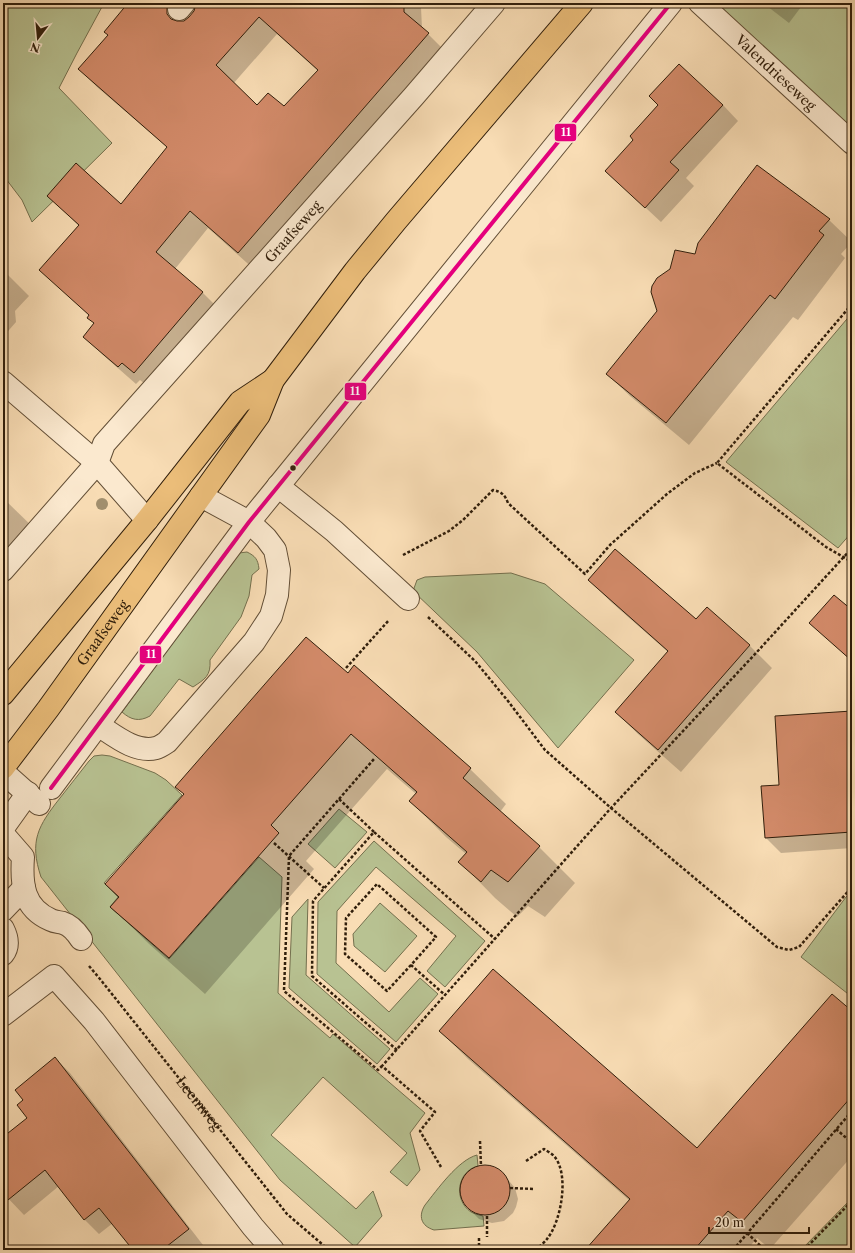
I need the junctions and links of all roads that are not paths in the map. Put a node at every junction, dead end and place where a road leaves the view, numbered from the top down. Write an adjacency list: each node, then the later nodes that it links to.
1 (494, 3): 8 (street, Graafseweg)
2 (582, 3): 6 (main road, Graafseweg)
3 (671, 3): 9 (street)
4 (700, 3): 5 (street, Valendrieseweg)
5 (852, 143)
6 (273, 380): 10 (main road, Graafseweg); 11 (main road, Graafseweg)
7 (3, 382): 8 (street)
8 (97, 463): 11 (street); 13 (street, Graafseweg)
9 (278, 486): 12 (street); 14 (street)
10 (201, 496): 12 (street); 17 (main road, Graafseweg)
11 (147, 520): 15 (main road, Graafseweg)
12 (249, 522): 16 (street); 16 (street)
13 (3, 570)
14 (408, 599)
15 (3, 694)
16 (98, 725): 19 (street)
17 (3, 768)
18 (3, 772): 19 (street)
19 (39, 795): 20 (street)
20 (3, 828)
21 (3, 834): 22 (street)
22 (24, 888): 23 (street); 25 (street)
23 (3, 910)
24 (3, 929): 26 (street)
25 (81, 939)
26 (3, 954)
27 (3, 1015): 28 (street)
28 (273, 1250)

